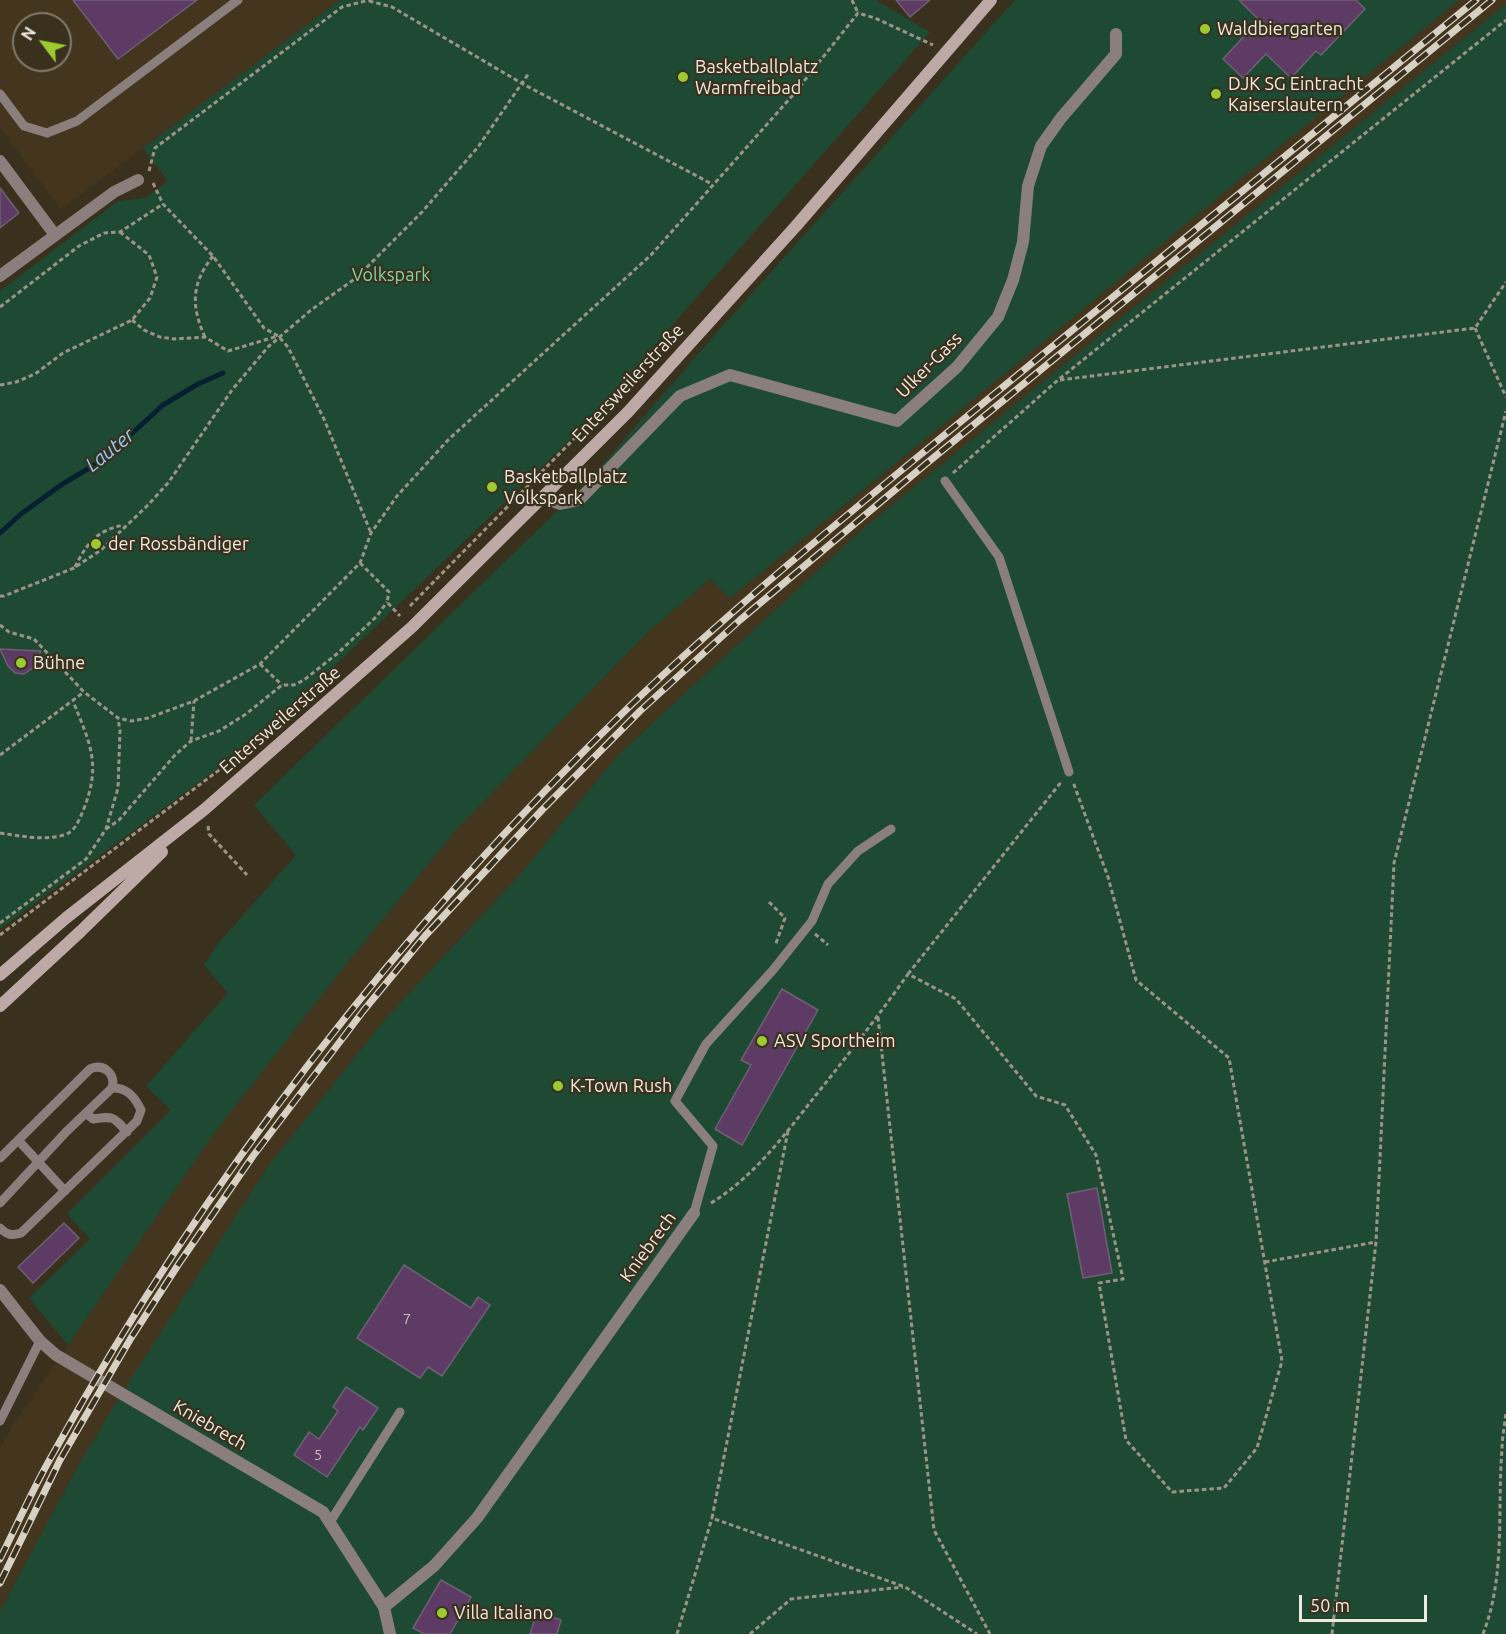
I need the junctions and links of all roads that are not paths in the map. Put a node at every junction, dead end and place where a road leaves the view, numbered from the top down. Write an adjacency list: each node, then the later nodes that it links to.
1 (238, 0): 4 (lane)
2 (992, 0): 10 (main road, Entersweilerstraße)
3 (1116, 34): 10 (street, Ulker-Gass)
4 (0, 94)
5 (0, 161): 7 (street)
6 (138, 180): 7 (street)
7 (55, 235): 8 (street)
8 (0, 276)
9 (945, 481): 11 (lane)
10 (544, 498): 12 (main road, Entersweilerstraße)
11 (1069, 772)
12 (205, 809): 14 (main road, Entersweilerstraße); 15 (main road, Entersweilerstraße)
13 (891, 829): 24 (lane)
14 (0, 975)
15 (0, 1006)
16 (111, 1088): 17 (lane); 18 (lane); 19 (lane)
17 (86, 1113): 18 (lane); 21 (lane)
18 (127, 1132): 22 (lane)
19 (18, 1140): 20 (lane); 21 (lane)
20 (0, 1158)
21 (39, 1163): 22 (lane); 23 (lane)
22 (65, 1191): 25 (lane)
23 (0, 1203)
24 (694, 1213): 31 (street, Kniebrech)
25 (0, 1228)
26 (0, 1290): 27 (street, Kniebrech)
27 (40, 1341): 29 (lane); 30 (street, Kniebrech)
28 (400, 1412): 30 (lane)
29 (0, 1421)
30 (330, 1522): 31 (street, Kniebrech)
31 (384, 1607): 32 (street, Kniebrech)
32 (390, 1634)

